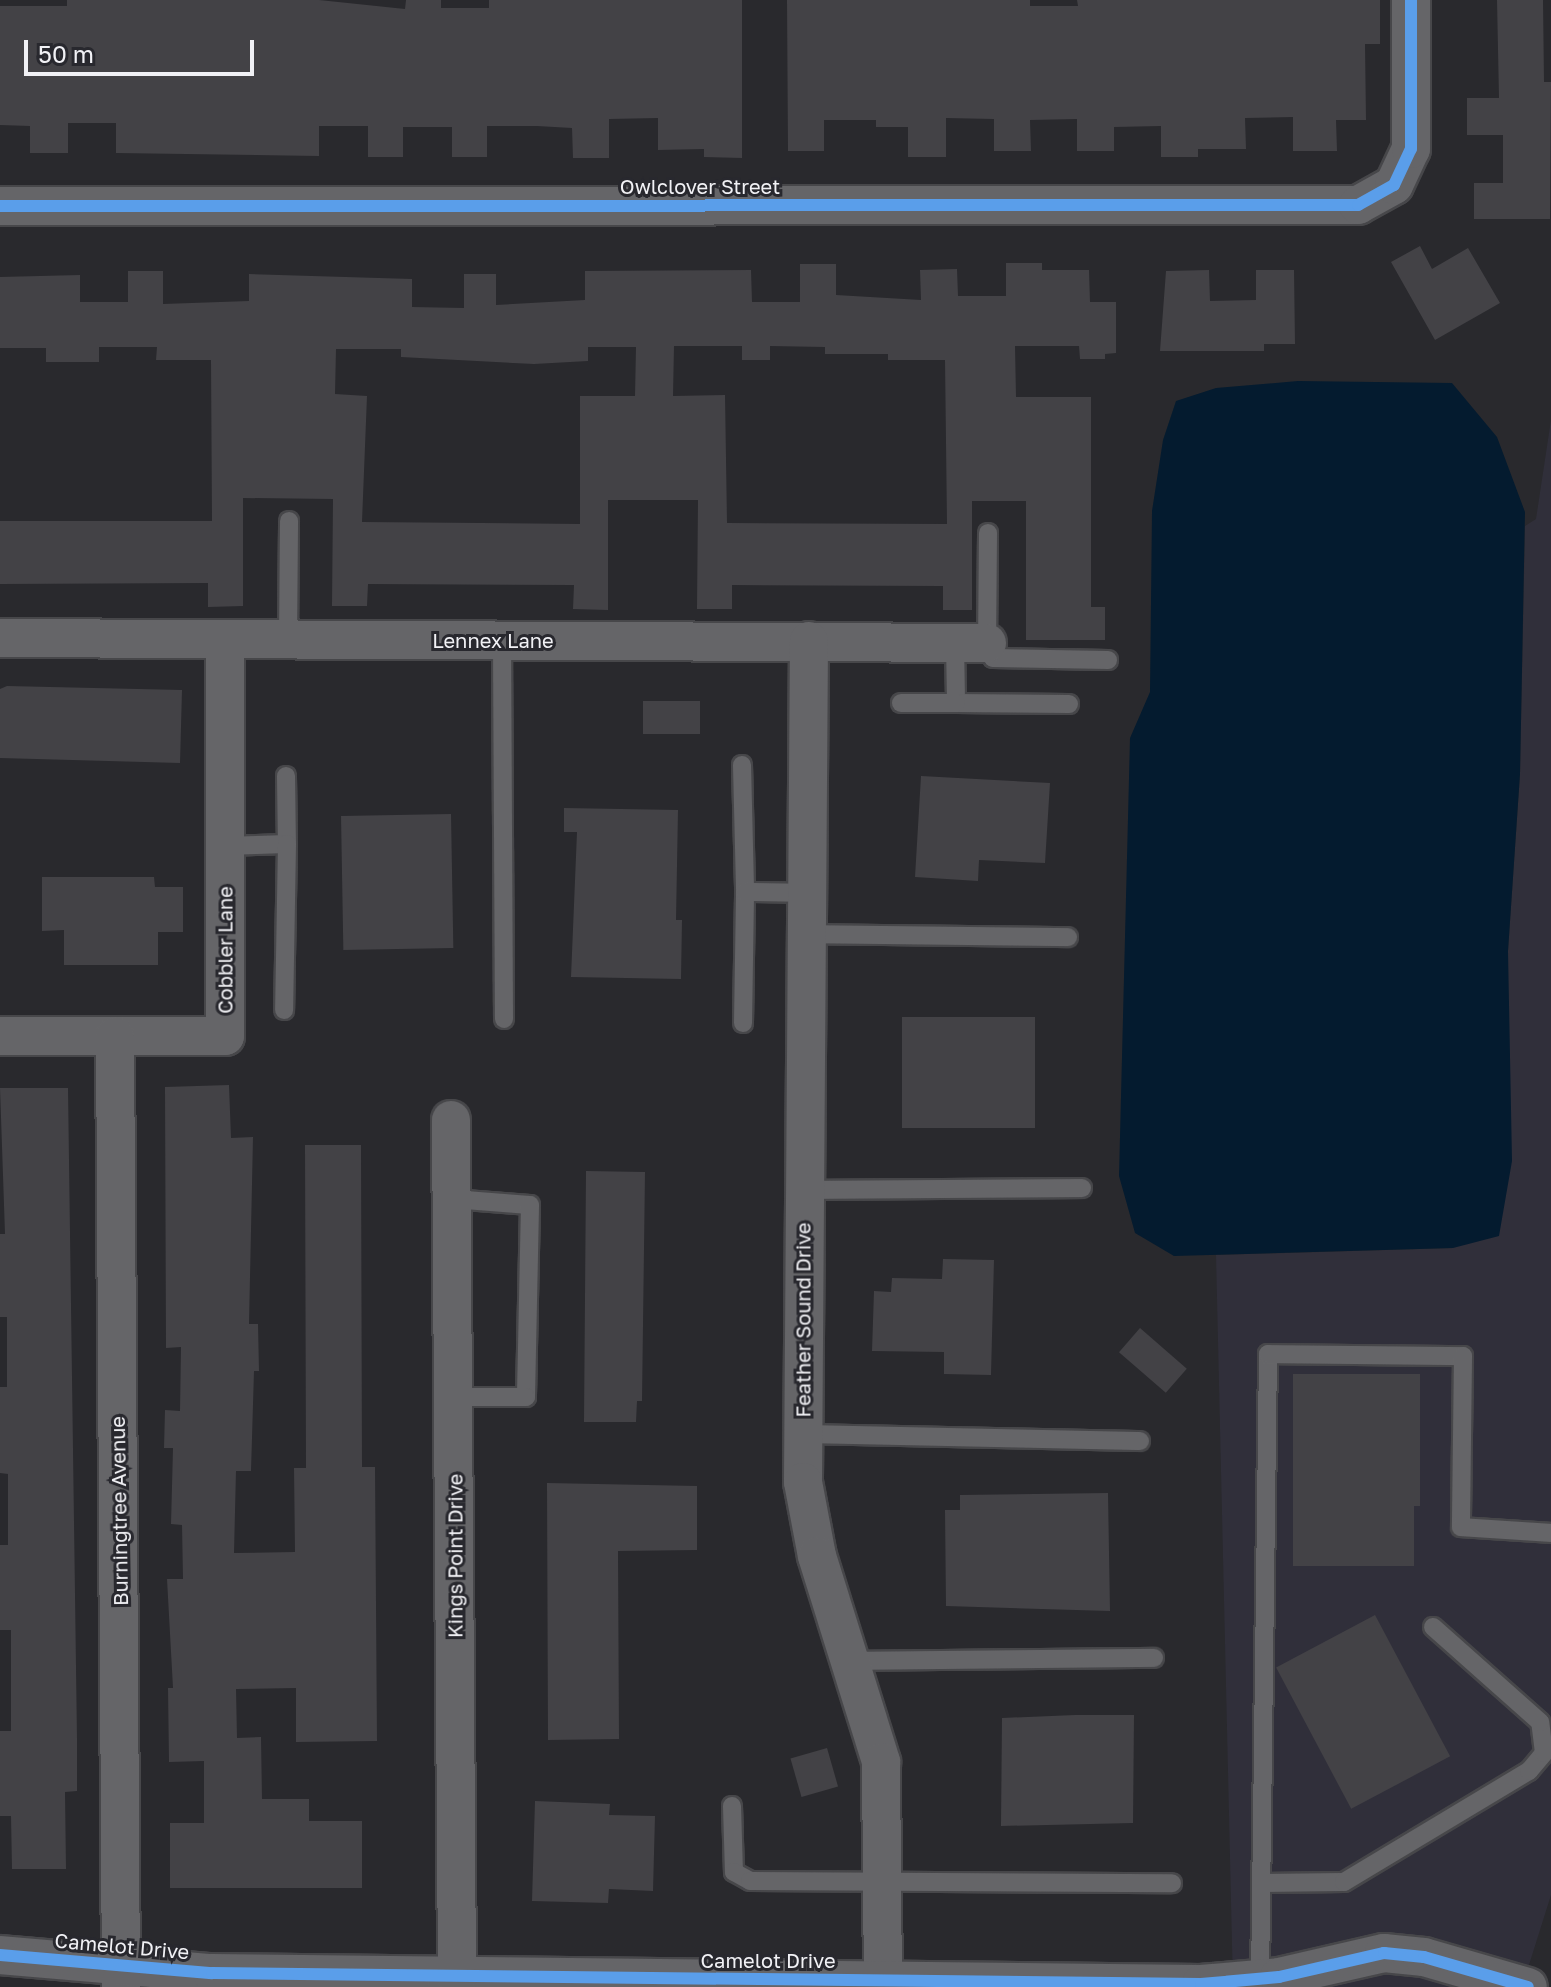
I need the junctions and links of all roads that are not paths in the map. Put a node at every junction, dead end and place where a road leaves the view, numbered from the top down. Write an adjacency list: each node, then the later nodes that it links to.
1 (1411, 0): 2 (street, Owlclover Street)
2 (0, 206)
3 (289, 521): 7 (lane)
4 (988, 533): 10 (lane)
5 (0, 638): 6 (street, Lennex Lane)
6 (225, 640): 7 (street, Lennex Lane); 18 (street, Cobbler Lane)
7 (288, 640): 8 (street, Lennex Lane)
8 (502, 640): 9 (street, Lennex Lane); 24 (lane)
9 (809, 641): 10 (street, Lennex Lane); 20 (street, Feather Sound Drive)
10 (971, 643): 11 (lane); 13 (lane)
11 (1108, 660)
12 (901, 703): 13 (lane)
13 (956, 703): 14 (lane)
14 (1069, 704)
15 (742, 765): 19 (lane)
16 (286, 776): 17 (lane)
17 (287, 844): 18 (lane); 23 (lane)
18 (225, 846): 27 (street, Cobbler Lane)
19 (745, 892): 20 (lane); 25 (lane)
20 (806, 893): 21 (street, Feather Sound Drive)
21 (805, 934): 22 (lane); 30 (street, Feather Sound Drive)
22 (1068, 937)
23 (284, 1010)
24 (504, 1019)
25 (743, 1023)
26 (0, 1036): 27 (street, Cobbler Lane)
27 (115, 1036): 44 (street, Burningtree Avenue)
28 (451, 1120): 31 (street, Kings Point Drive)
29 (1082, 1188): 30 (lane)
30 (804, 1190): 33 (street, Feather Sound Drive)
31 (452, 1199): 32 (street, Kings Point Drive); 32 (lane)
32 (455, 1397): 45 (street, Kings Point Drive)
33 (803, 1434): 34 (lane); 38 (street, Feather Sound Drive)
34 (1140, 1441)
35 (1551, 1533): 42 (lane)
36 (1433, 1627): 42 (lane)
37 (1154, 1658): 38 (lane)
38 (851, 1661): 40 (street, Feather Sound Drive)
39 (732, 1806): 40 (lane)
40 (883, 1882): 41 (lane); 48 (street, Feather Sound Drive)
41 (1172, 1883)
42 (1262, 1883): 46 (lane)
43 (0, 1955): 44 (street, Camelot Drive)
44 (122, 1977): 45 (street, Camelot Drive)
45 (452, 1982): 47 (street, Camelot Drive)
46 (1259, 1983): 48 (street, Camelot Drive); 49 (street, Camelot Drive)
47 (714, 1984): 48 (street, Camelot Drive)
48 (883, 1984)
49 (1528, 1987)

